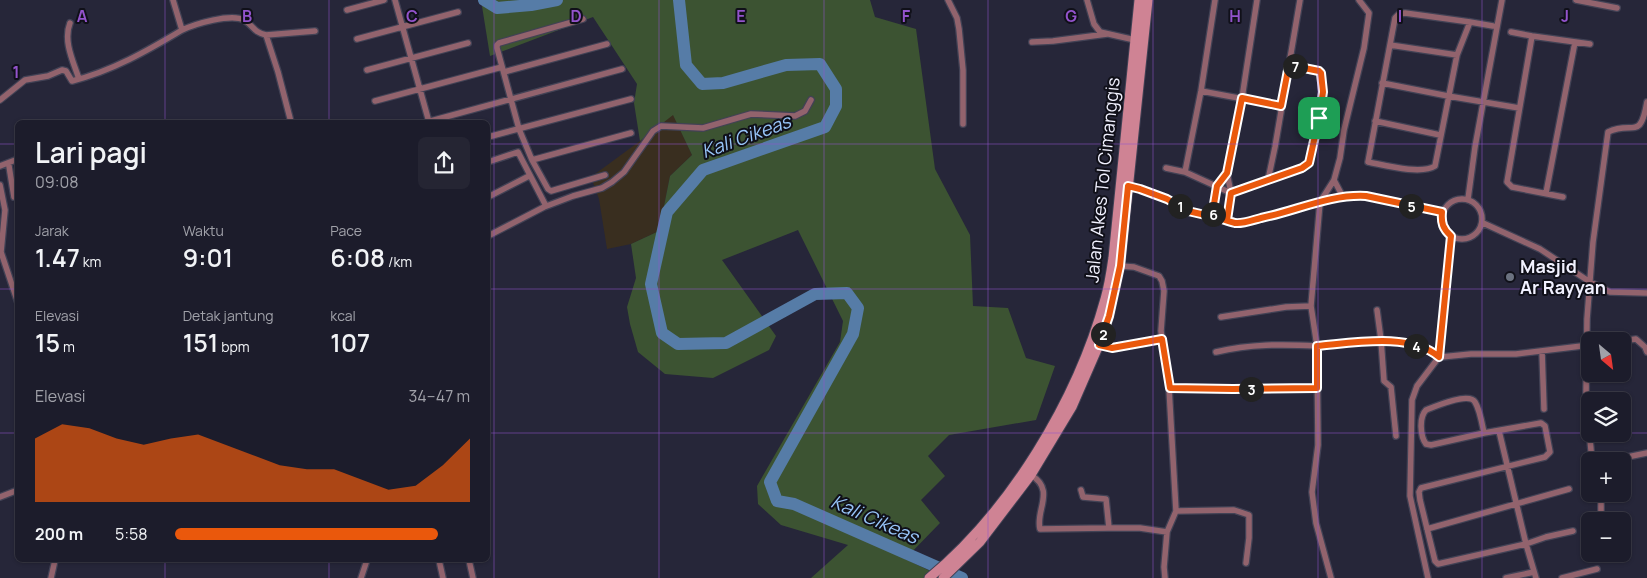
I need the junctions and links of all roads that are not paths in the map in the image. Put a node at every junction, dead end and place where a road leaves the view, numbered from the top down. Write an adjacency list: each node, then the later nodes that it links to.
1 (173, 0): 22 (street)
2 (384, 0): 15 (street)
3 (395, 0): 21 (street)
4 (948, 0): 61 (street)
5 (1087, 0): 25 (street)
6 (1139, 0): 29 (main road, Jalan Akes Tol Cimanggis)
7 (1148, 0): 79 (main road, Jalan Akes Tol Cimanggis)
8 (1215, 0): 45 (street)
9 (1257, 0): 48 (street)
10 (1300, 0): 38 (street)
11 (1359, 0): 77 (street)
12 (1502, 0): 53 (street)
13 (1576, 0): 14 (street)
14 (1617, 8)
15 (347, 10)
16 (458, 12): 21 (street)
17 (583, 19): 41 (street)
18 (1470, 22): 20 (street); 35 (street); 36 (street)
19 (70, 23): 42 (street)
20 (1493, 26)
21 (402, 28): 28 (street); 37 (street)
22 (182, 30): 26 (street); 42 (street)
23 (315, 31): 26 (street)
24 (1511, 32): 27 (street)
25 (1107, 34): 29 (street); 30 (street)
26 (266, 35): 57 (street)
27 (1532, 36): 31 (street); 56 (street)
28 (357, 40)
29 (1135, 40): 112 (main road, Jalan Akes Tol Cimanggis)
30 (1032, 42)
31 (1575, 42): 34 (street); 83 (street)
32 (468, 43): 37 (street)
33 (607, 44): 41 (street)
34 (1590, 44)
35 (1390, 46): 36 (street); 43 (street)
36 (1457, 55): 46 (street)
37 (411, 57): 40 (street); 44 (street)
38 (1289, 65): 55 (street); 76 (street)
39 (622, 69): 47 (street)
40 (367, 70)
41 (503, 70): 44 (street); 47 (street)
42 (79, 79): 50 (street)
43 (1382, 83): 46 (street); 60 (street)
44 (419, 89): 51 (street); 58 (street)
45 (1201, 91): 48 (street); 72 (street)
46 (1448, 96): 53 (street); 64 (street)
47 (511, 98): 59 (street); 62 (street)
48 (1242, 98): 55 (street); 73 (street)
49 (631, 99): 62 (street)
50 (0, 100)
51 (375, 100)
52 (811, 100): 91 (street)
53 (1483, 102): 56 (street); 89 (street)
54 (1647, 102): 100 (street)
55 (1281, 106): 76 (street)
56 (1519, 108): 83 (street)
57 (290, 120)
58 (427, 120)
59 (435, 120)
60 (1375, 121): 64 (street); 64 (street)
61 (963, 124)
62 (519, 129): 65 (street); 67 (street)
63 (631, 134): 67 (street)
64 (1440, 135)
65 (490, 136)
66 (15, 160): 69 (street)
67 (532, 160): 74 (street)
68 (490, 161): 75 (street)
69 (0, 166)
70 (1166, 168): 72 (street)
71 (15, 170): 81 (street)
72 (1185, 172): 80 (street)
73 (1227, 173): 80 (street); 82 (street)
74 (604, 174)
75 (530, 176): 84 (street); 91 (street)
76 (1268, 180): 82 (street)
77 (1334, 180): 86 (street); 90 (street)
78 (0, 185): 88 (street)
79 (1128, 186): 93 (street); 99 (main road, Jalan Akes Tol Cimanggis)
80 (1217, 186): 82 (street); 93 (street)
81 (15, 192)
82 (1231, 193): 94 (street)
83 (1546, 193): 87 (street)
84 (490, 196)
85 (15, 197): 88 (street)
86 (1343, 197): 90 (street); 92 (street)
87 (1563, 197)
88 (3, 199): 98 (street)
89 (1468, 199): 92 (street); 95 (street)
90 (1320, 202): 94 (street); 103 (street)
91 (546, 206): 96 (street)
92 (1442, 212): 97 (street)
93 (1212, 216): 94 (street)
94 (1227, 220)
95 (1482, 223): 97 (street); 100 (street)
96 (490, 235)
97 (1451, 236): 116 (street)
98 (1, 252): 102 (street)
99 (1120, 266): 107 (street); 112 (main road, Jalan Akes Tol Cimanggis)
100 (1590, 282): 101 (street); 106 (street)
101 (1647, 293)
102 (15, 294)
103 (1311, 306): 105 (street); 110 (street)
104 (1377, 310): 108 (street)
105 (1221, 317)
106 (1588, 332)
107 (1162, 339): 112 (street); 118 (street)
108 (1381, 340): 110 (street); 116 (street); 123 (street)
109 (1631, 340): 113 (street)
110 (1317, 346): 115 (street); 119 (street)
111 (1581, 346): 114 (street)
112 (1094, 349): 128 (main road, Jalan Akes Tol Cimanggis); 140 (main road, Jalan Akes Tol Cimanggis)
113 (1646, 349)
114 (1542, 351): 116 (street); 120 (street)
115 (1216, 352)
116 (1439, 357): 157 (street)
117 (1587, 382): 124 (street)
118 (1170, 388): 119 (street); 134 (street)
119 (1317, 388): 156 (street)
120 (1544, 409)
121 (1499, 431): 122 (street); 127 (street); 127 (street)
122 (1484, 433): 122 (street)
123 (1396, 436)
124 (1591, 452)
125 (1647, 453): 126 (street)
126 (1631, 456)
127 (1508, 466): 133 (street); 136 (street)
128 (1031, 475): 135 (street); 140 (main road, Jalan Akes Tol Cimanggis)
129 (1569, 489): 133 (street)
130 (1081, 490): 135 (street)
131 (15, 491): 132 (street)
132 (0, 497)
133 (1516, 504): 136 (street); 139 (street)
134 (1176, 511): 138 (street); 145 (street)
135 (1109, 528): 138 (street)
136 (1428, 529): 139 (street)
137 (1573, 531): 139 (street)
138 (1167, 532): 155 (street)
139 (1526, 544): 147 (street)
140 (970, 546): 153 (main road, Jalan Akes Tol Cimanggis); 154 (main road, Jalan Akes Tol Cimanggis)
141 (55, 562): 149 (street)
142 (366, 562): 150 (street)
143 (439, 562): 151 (street)
144 (469, 562): 152 (street)
145 (1246, 564)
146 (1597, 569): 148 (street)
147 (1535, 575): 158 (street)
148 (1582, 575): 159 (street)
149 (51, 578)
150 (361, 578)
151 (443, 578)
152 (473, 578)
153 (928, 578)
154 (943, 578)
155 (1165, 578)
156 (1331, 578)
157 (1428, 578)
158 (1506, 578)
159 (1562, 578)

